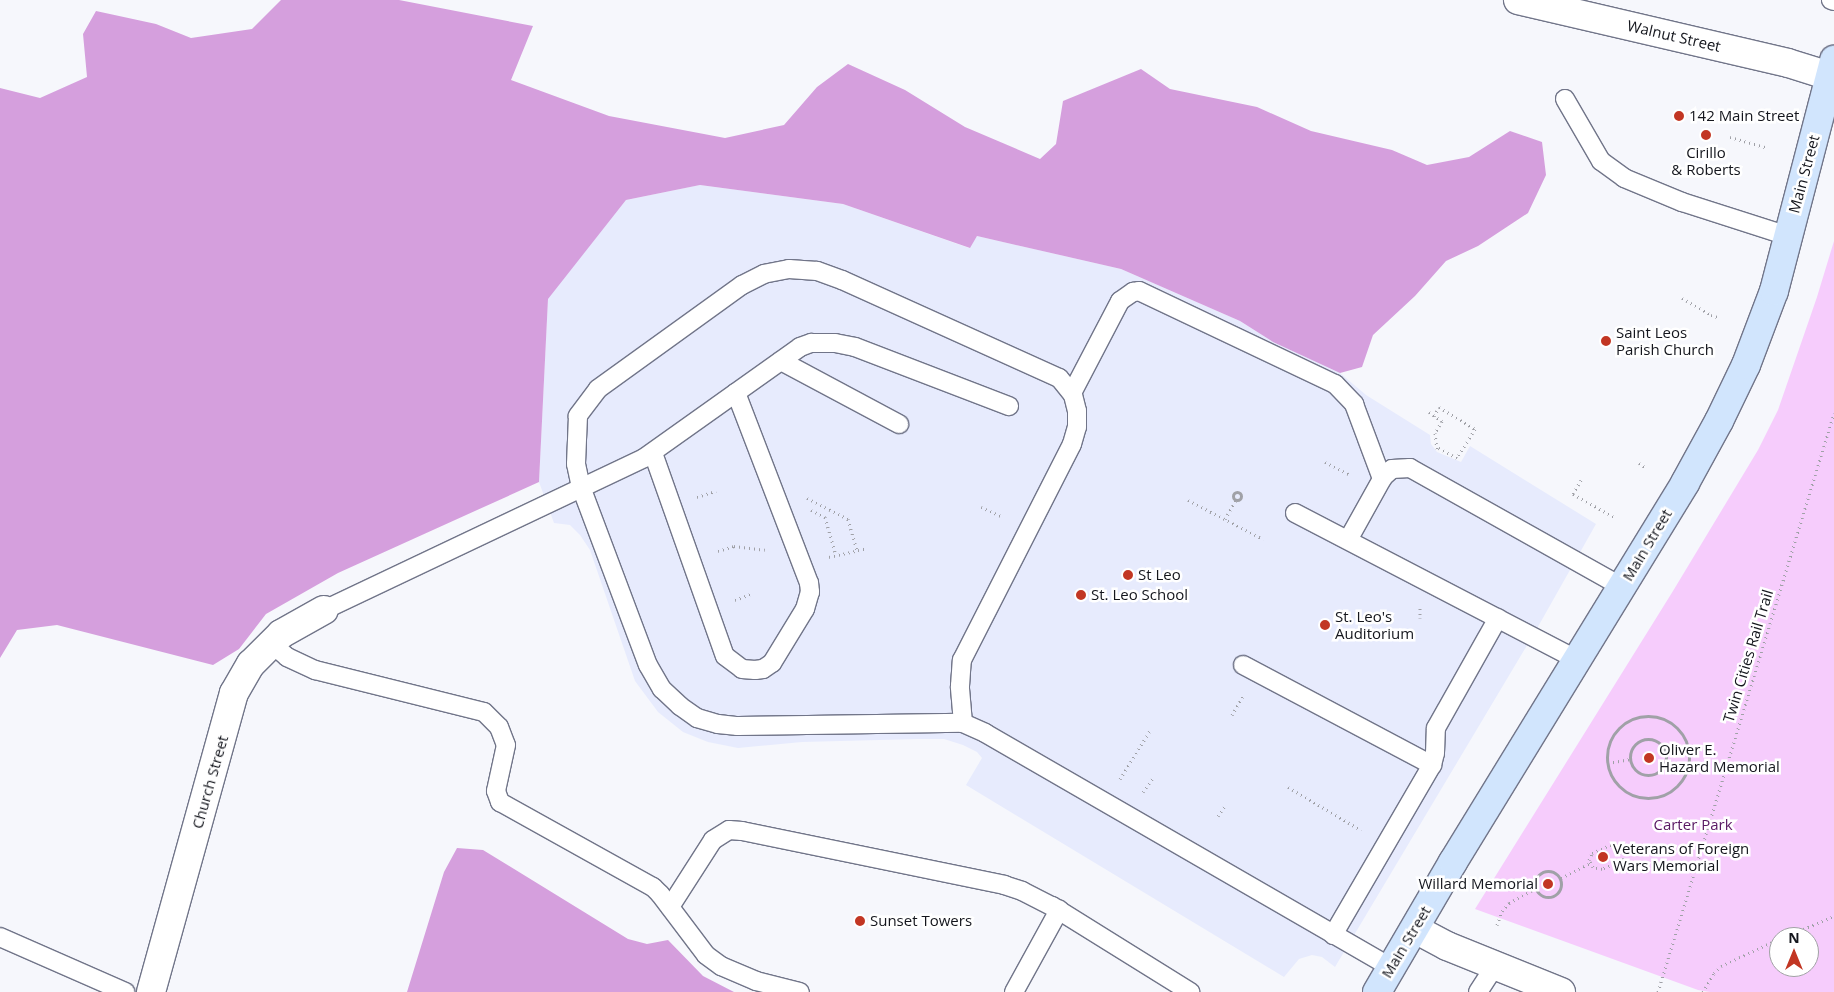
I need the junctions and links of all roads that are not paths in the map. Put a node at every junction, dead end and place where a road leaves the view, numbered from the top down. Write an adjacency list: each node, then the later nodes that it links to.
1 (1518, 0): 2 (street, Walnut Street)
2 (1832, 68): 4 (main road, Main Street)
3 (1565, 100): 4 (lane)
4 (1788, 236): 15 (main road, Main Street)
5 (781, 361): 6 (lane); 8 (lane); 9 (lane)
6 (736, 393): 10 (lane); 10 (lane)
7 (1072, 393): 11 (lane); 12 (lane); 21 (lane)
8 (1009, 406)
9 (899, 424)
10 (653, 453): 12 (lane)
11 (1382, 479): 14 (lane); 15 (lane)
12 (581, 487): 16 (lane); 21 (lane)
13 (1295, 513): 14 (lane)
14 (1348, 540): 17 (lane)
15 (1622, 587): 19 (main road, Main Street)
16 (324, 610): 18 (street, Church Street)
17 (1498, 618): 19 (lane); 22 (lane)
18 (271, 643): 23 (lane); 31 (street, Church Street)
19 (1577, 660): 25 (main road, Main Street)
20 (1244, 665): 22 (lane)
21 (963, 723): 26 (lane)
22 (1432, 765): 26 (lane)
23 (670, 907): 24 (lane); 32 (lane)
24 (1059, 910): 33 (lane); 34 (lane)
25 (1415, 929): 28 (street); 29 (main road, Main Street)
26 (1332, 935): 29 (lane)
27 (0, 937): 30 (lane)
28 (1495, 966): 36 (lane); 37 (street)
29 (1391, 968): 35 (main road, Main Street)
30 (125, 992)
31 (151, 992)
32 (800, 992)
33 (1014, 992)
34 (1190, 992)
35 (1376, 992)
36 (1478, 992)
37 (1561, 992)

